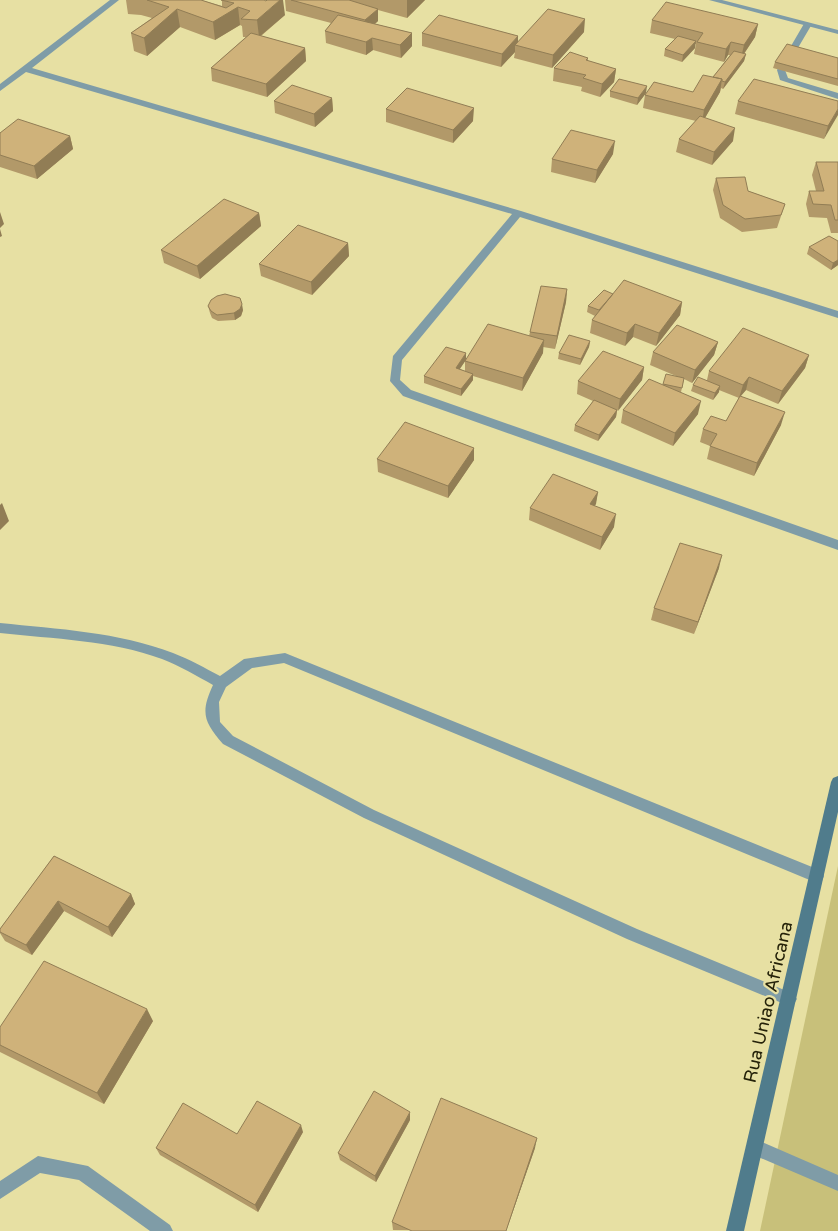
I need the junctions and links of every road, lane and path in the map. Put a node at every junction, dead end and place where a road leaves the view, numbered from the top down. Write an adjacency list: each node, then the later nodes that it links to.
1 (115, 0): 5 (street)
2 (713, 0): 3 (street)
3 (808, 24): 4 (street); 7 (street)
4 (838, 32)
5 (26, 69): 6 (street); 8 (street)
6 (0, 88)
7 (838, 96)
8 (518, 213): 9 (street); 10 (street)
9 (838, 315)
10 (838, 545)
11 (0, 628): 12 (street)
12 (221, 683): 15 (street); 16 (street)
13 (838, 782): 14 (main road, Rua Uniao Africana)
14 (834, 819): 15 (main road, Rua Uniao Africana)
15 (817, 876): 16 (main road, Rua Uniao Africana)
16 (789, 999): 17 (main road, Rua Uniao Africana)
17 (755, 1147): 18 (street); 21 (main road, Rua Uniao Africana)
18 (838, 1183)
19 (0, 1191): 20 (street)
20 (164, 1231)
21 (735, 1231)

